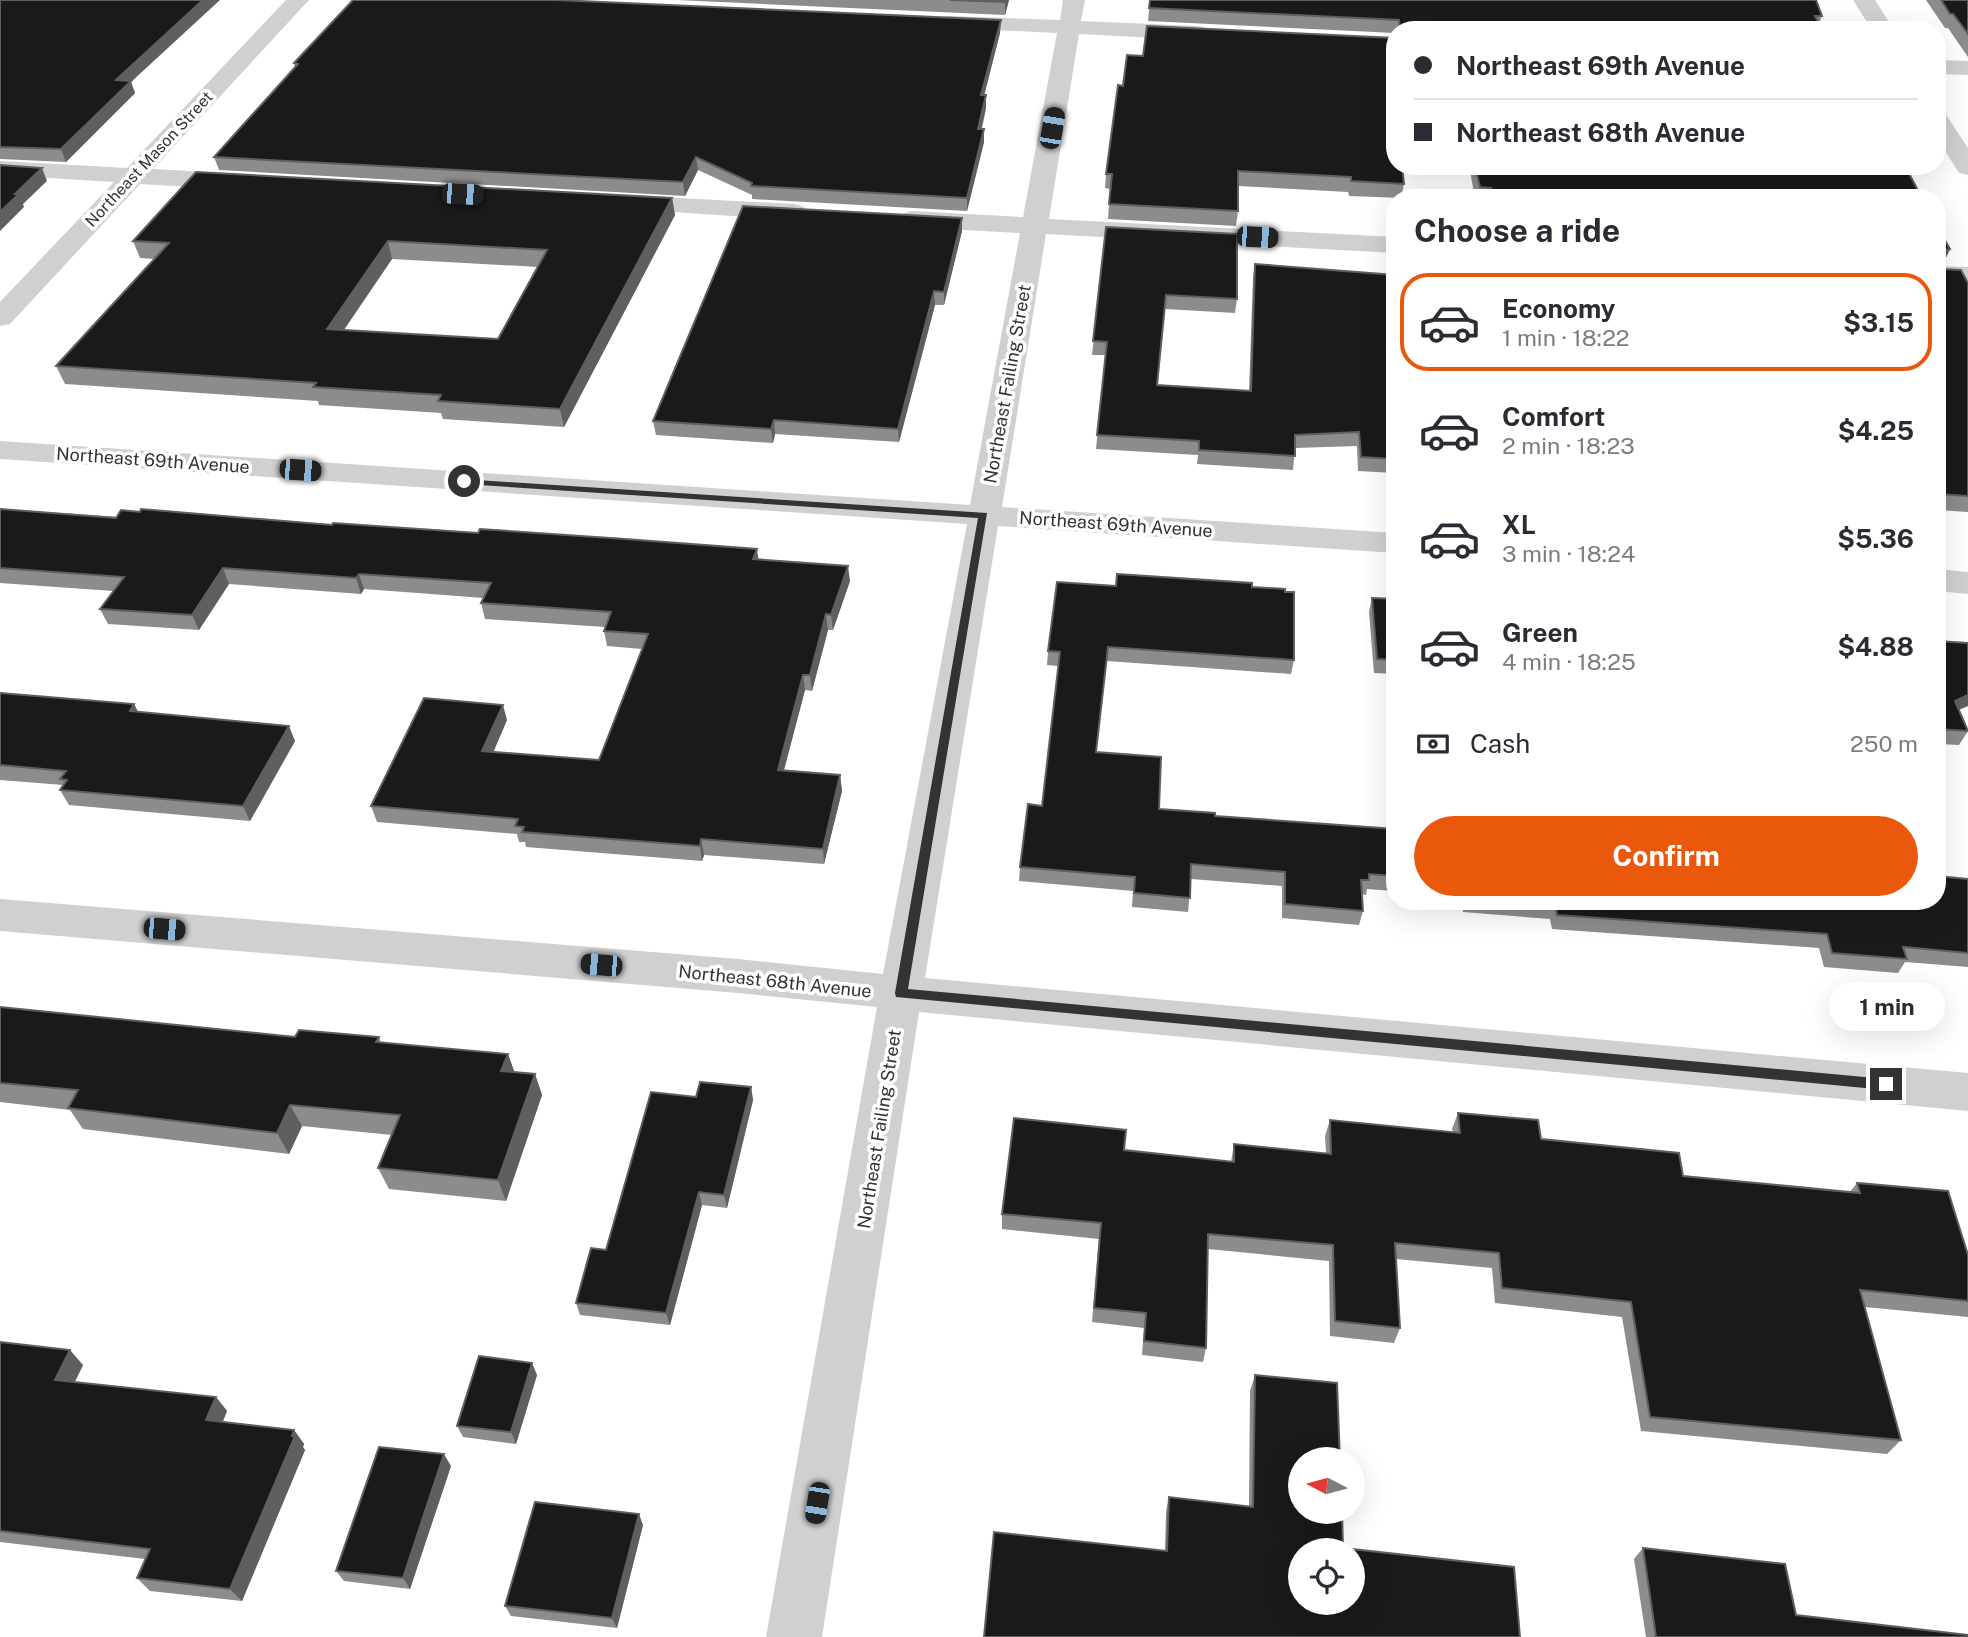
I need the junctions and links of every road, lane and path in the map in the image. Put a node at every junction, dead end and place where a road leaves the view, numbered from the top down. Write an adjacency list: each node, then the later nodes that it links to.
1 (298, 0): 12 (street, Northeast Mason Street)
2 (1864, 0): 5 (street)
3 (1072, 14): 4 (street); 6 (street); 17 (street, Northeast Failing Street)
4 (932, 21)
5 (1877, 21)
6 (1219, 34)
7 (1946, 67): 8 (street)
8 (1968, 68)
9 (1946, 133): 11 (street)
10 (0, 168): 12 (street)
11 (1968, 168)
12 (135, 176): 13 (street); 21 (street, Northeast Mason Street)
13 (273, 183)
14 (592, 201): 15 (street)
15 (814, 213)
16 (883, 217): 17 (street)
17 (1036, 226): 18 (street); 23 (street, Northeast Failing Street)
18 (1386, 245)
19 (1946, 274): 20 (street)
20 (1968, 275)
21 (0, 318)
22 (0, 450): 23 (street, Northeast 69th Avenue)
23 (984, 515): 24 (street, Northeast 69th Avenue); 28 (street, Northeast Failing Street)
24 (1386, 542)
25 (1946, 581): 26 (street)
26 (1968, 583)
27 (0, 915): 28 (street, Northeast 68th Avenue)
28 (901, 993): 29 (street, Northeast 68th Avenue); 30 (street, Northeast Failing Street)
29 (1968, 1092)
30 (794, 1637)

